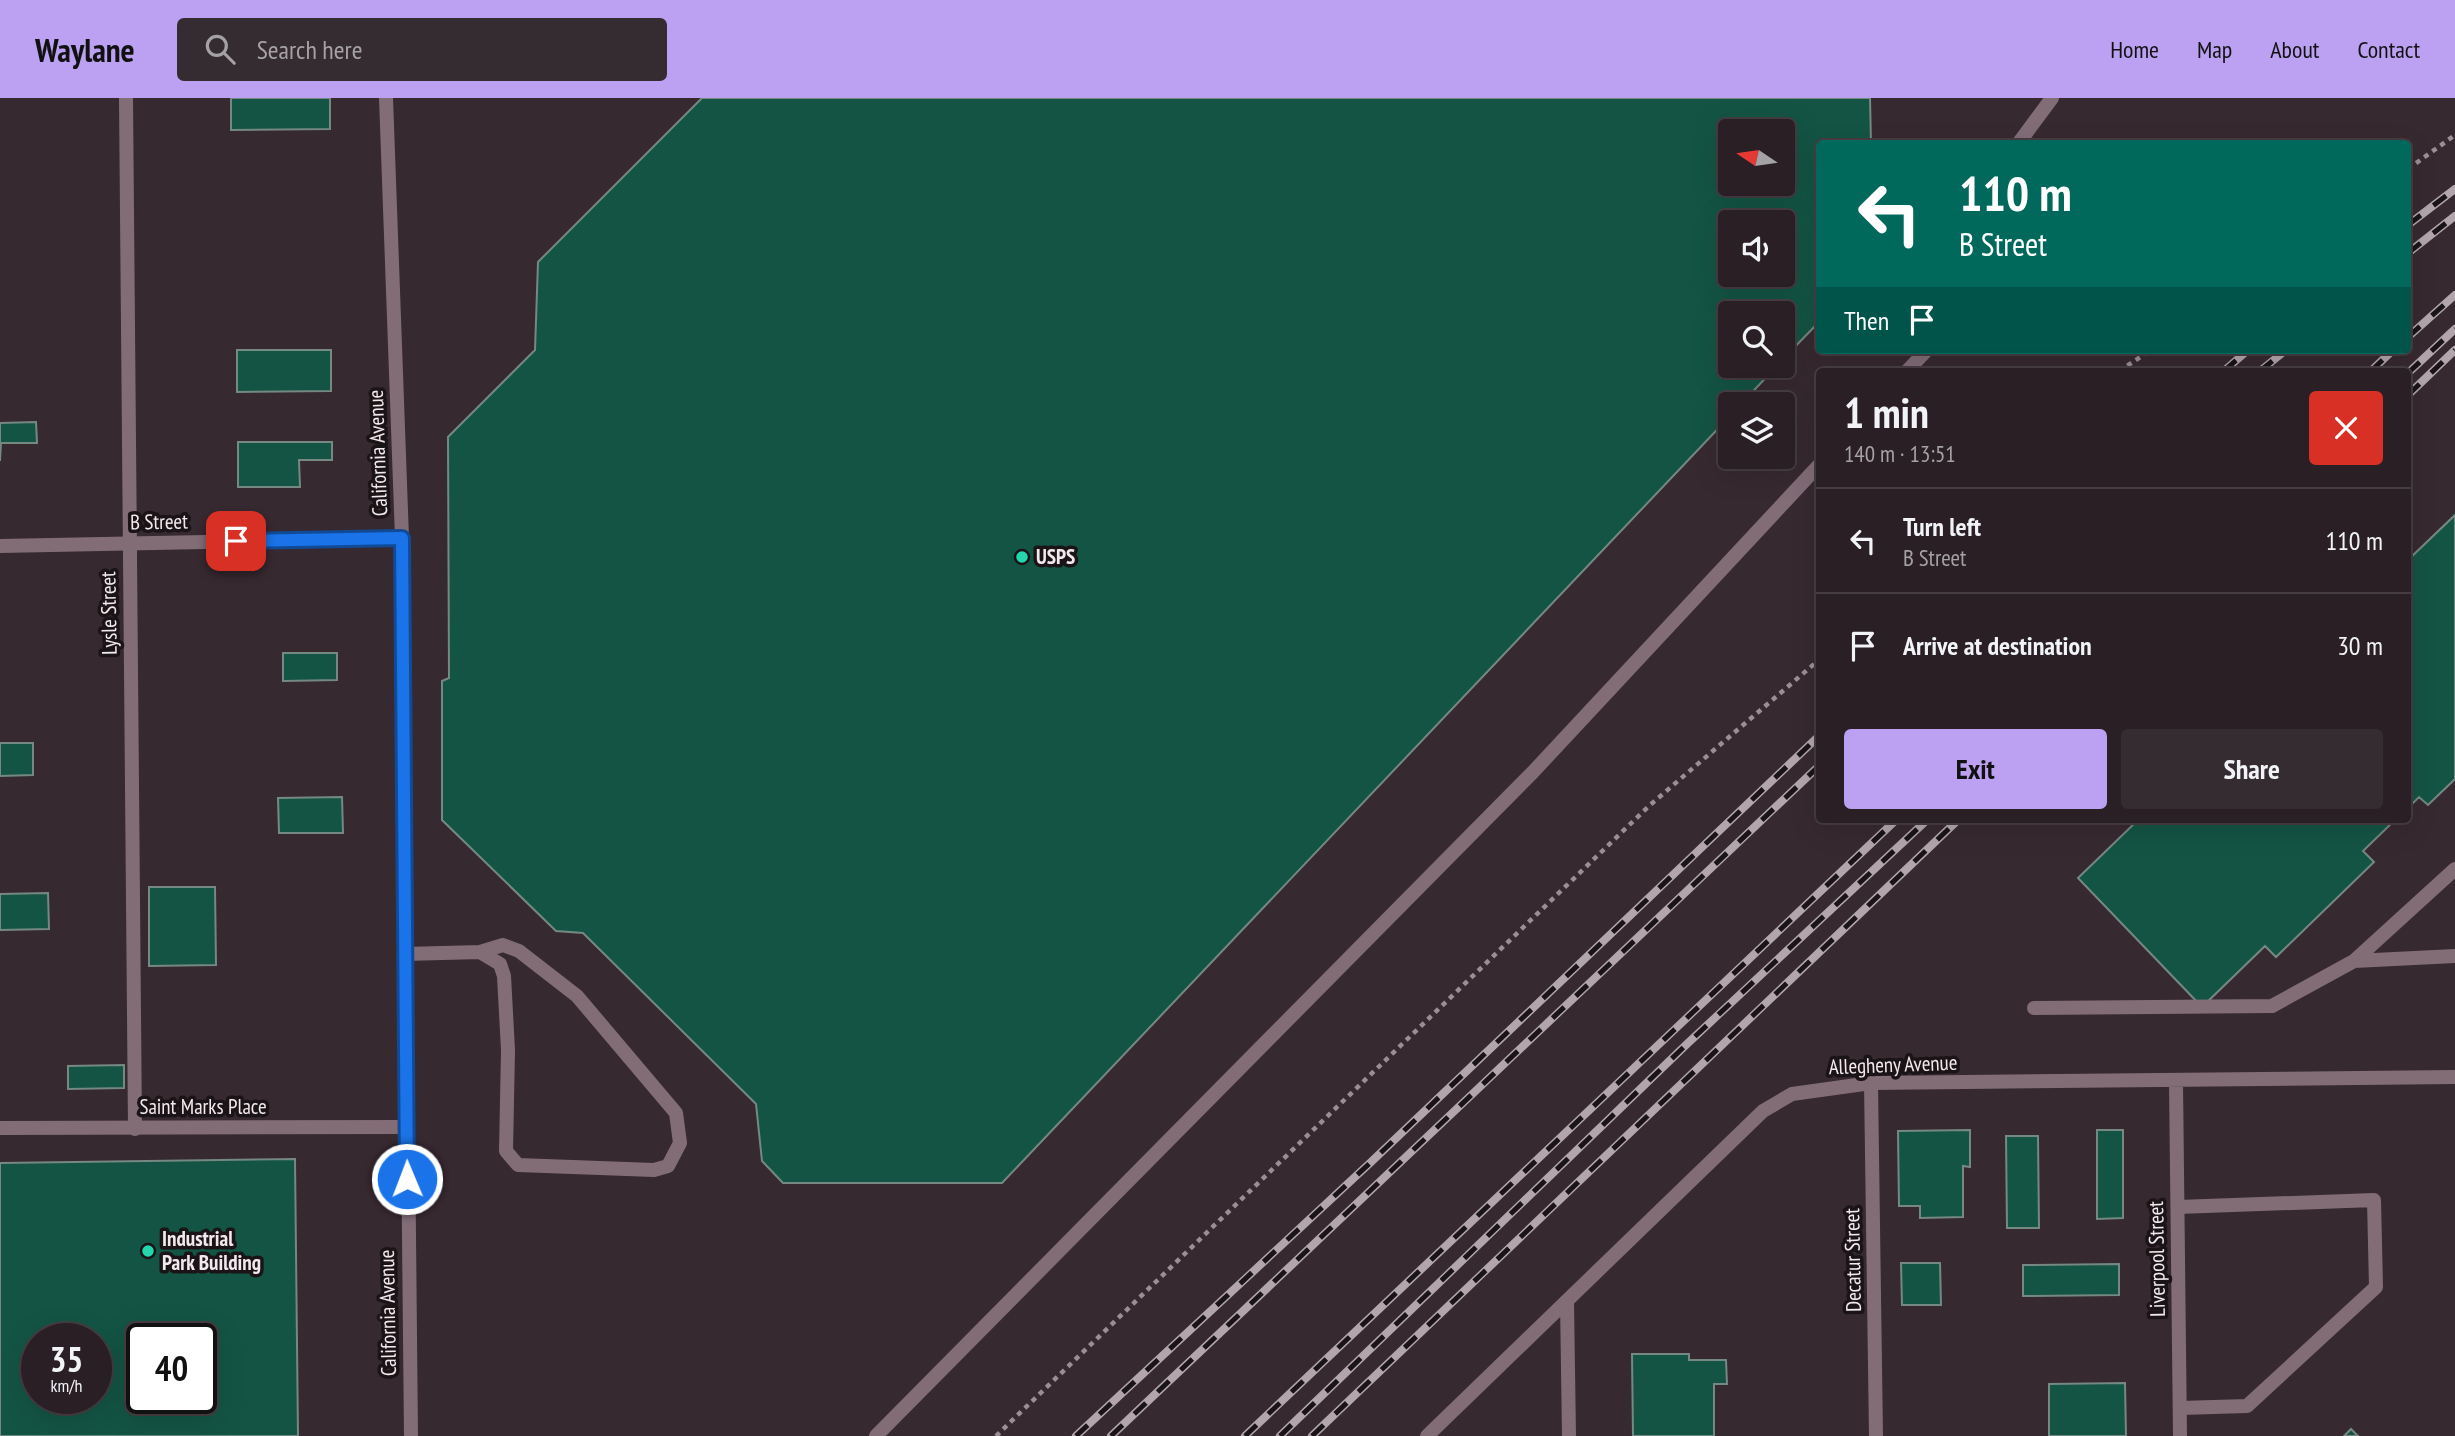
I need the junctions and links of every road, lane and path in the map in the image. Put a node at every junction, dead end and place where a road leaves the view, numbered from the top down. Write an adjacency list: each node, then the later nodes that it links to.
1 (126, 98): 13 (street, Lysle Street)
2 (386, 98): 12 (street, California Avenue)
3 (2052, 98): 5 (street)
4 (2455, 135): 6 (path)
5 (2021, 140)
6 (2411, 167)
7 (1923, 354): 9 (street)
8 (2145, 354): 10 (path)
9 (1910, 368)
10 (2124, 368)
11 (1816, 468): 32 (street)
12 (402, 538): 13 (street, B Street); 18 (street, California Avenue)
13 (130, 543): 14 (street, B Street); 27 (street, Lysle Street)
14 (0, 545)
15 (1816, 662): 33 (path)
16 (2455, 869): 20 (street)
17 (480, 952): 17 (street); 18 (street)
18 (405, 954): 26 (street, California Avenue)
19 (2455, 956): 20 (street)
20 (2354, 961): 21 (street)
21 (2034, 1008)
22 (2455, 1077): 23 (street, Allegheny Avenue)
23 (2176, 1082): 24 (street, Allegheny Avenue); 28 (street, Liverpool Street)
24 (1871, 1083): 29 (street, Allegheny Avenue); 36 (street, Decatur Street)
25 (0, 1128): 27 (street, Saint Marks Place)
26 (406, 1128): 27 (street, Saint Marks Place); 31 (street, California Avenue)
27 (135, 1129)
28 (2178, 1207): 30 (street, Liverpool Street); 30 (street)
29 (1567, 1301): 34 (street, Allegheny Avenue); 35 (street)
30 (2180, 1408): 37 (street, Liverpool Street)
31 (411, 1436)
32 (876, 1436)
33 (996, 1436)
34 (1427, 1436)
35 (1569, 1436)
36 (1876, 1436)
37 (2180, 1436)

